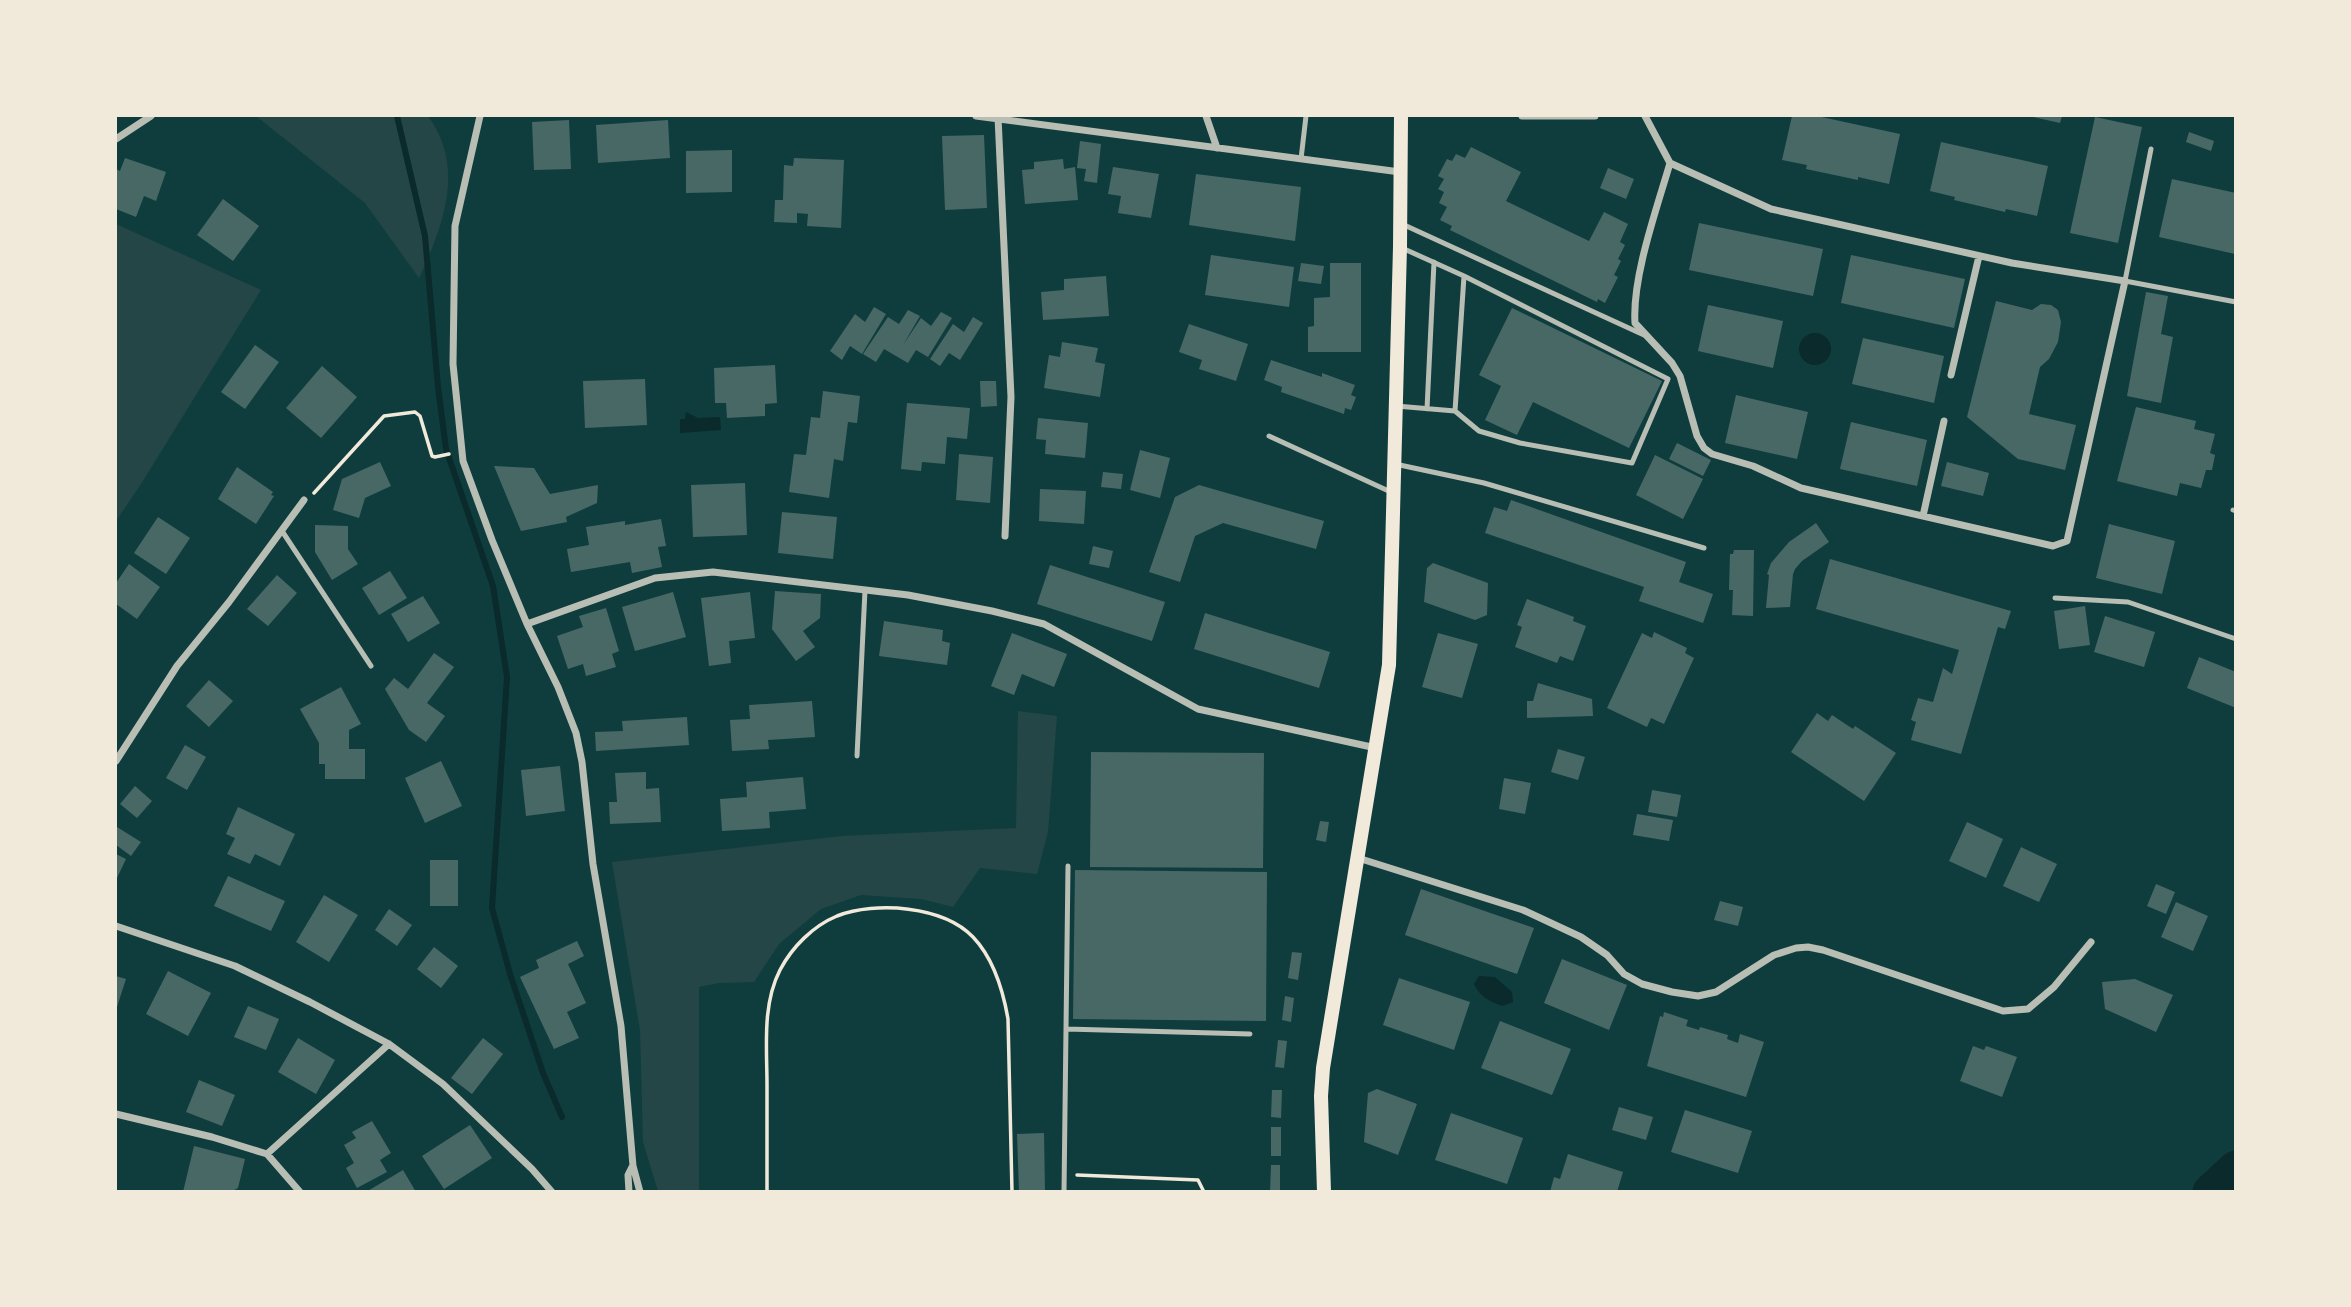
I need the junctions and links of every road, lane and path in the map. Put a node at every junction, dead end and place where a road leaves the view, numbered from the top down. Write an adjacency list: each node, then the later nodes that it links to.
1 (152, 116): 11 (street)
2 (480, 116): 41 (street)
3 (976, 116): 10 (street)
4 (1206, 116): 12 (street)
5 (1306, 116): 14 (lane)
6 (1401, 116): 16 (main road)
7 (1522, 116): 8 (street)
8 (1595, 116)
9 (1645, 116): 15 (street)
10 (998, 117): 12 (street); 37 (street)
11 (116, 139)
12 (1217, 148): 14 (street)
13 (2151, 149): 22 (lane)
14 (1301, 159): 16 (street)
15 (1671, 163): 19 (street); 24 (street)
16 (1400, 172): 17 (main road)
17 (1400, 223): 18 (main road); 24 (lane)
18 (1400, 247): 20 (lane); 26 (main road)
19 (1979, 256): 22 (street); 25 (street)
20 (1434, 262): 21 (lane); 27 (lane)
21 (1464, 276): 28 (lane); 28 (lane)
22 (2124, 281): 23 (lane); 35 (street)
23 (2235, 302)
24 (1643, 334): 35 (street)
25 (1951, 375)
26 (1396, 406): 27 (lane); 32 (main road)
27 (1427, 409): 28 (lane)
28 (1455, 411)
29 (1944, 421): 35 (street)
30 (1269, 436): 33 (lane)
31 (435, 457): 34 (path)
32 (1395, 464): 33 (main road); 38 (lane)
33 (1394, 493): 44 (main road)
34 (304, 500): 36 (street)
35 (1923, 516)
36 (282, 531): 43 (lane); 46 (street)
37 (1005, 536)
38 (1704, 548)
39 (865, 590): 41 (street); 44 (street); 45 (lane)
40 (2055, 598): 42 (lane)
41 (527, 624): 56 (street)
42 (2235, 639)
43 (371, 666)
44 (1376, 748): 47 (main road)
45 (857, 756)
46 (116, 761)
47 (1358, 858): 50 (street); 66 (main road)
48 (1068, 866): 51 (lane)
49 (116, 926): 53 (street)
50 (2091, 943)
51 (1066, 1029): 52 (lane); 64 (lane)
52 (1250, 1034)
53 (389, 1045): 55 (street); 59 (street)
54 (116, 1114): 55 (street)
55 (267, 1154): 58 (street)
56 (633, 1166): 60 (street); 61 (street)
57 (1080, 1175): 65 (path)
58 (300, 1192)
59 (552, 1192)
60 (629, 1192)
61 (640, 1192)
62 (767, 1192): 63 (path)
63 (1012, 1192)
64 (1064, 1192)
65 (1203, 1192)
66 (1324, 1192)

